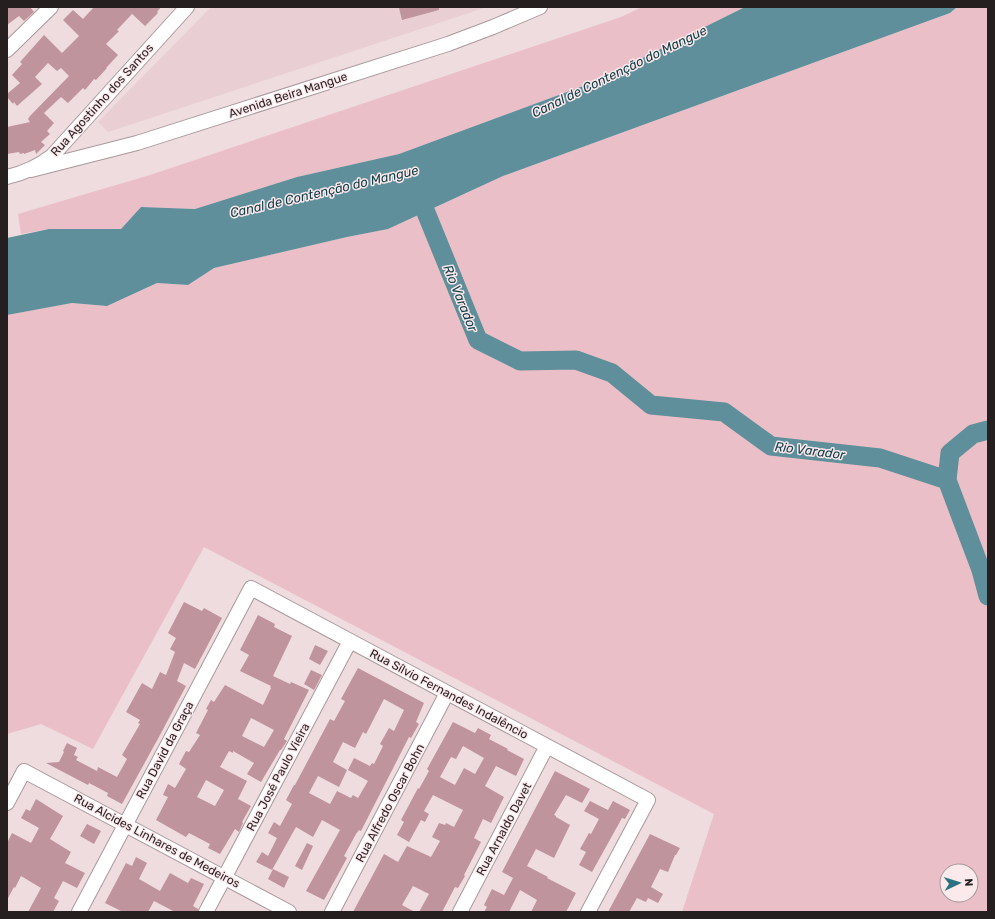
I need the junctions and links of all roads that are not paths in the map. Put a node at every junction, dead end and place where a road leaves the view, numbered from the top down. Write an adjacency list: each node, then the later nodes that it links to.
1 (51, 7): 4 (street)
2 (187, 7): 5 (street, Rua Agostinho dos Santos)
3 (540, 7): 5 (street, Avenida Beira Mangue)
4 (7, 50)
5 (31, 170): 6 (street, Rua Agostinho dos Santos)
6 (7, 177)
7 (251, 588): 8 (street, Rua Sílvio Fernandes Indalêncio); 12 (street, Rua David da Graça)
8 (350, 641): 9 (street, Rua Sílvio Fernandes Indalêncio); 13 (street, Rua José Paulo Vieira)
9 (447, 693): 10 (street, Rua Sílvio Fernandes Indalêncio); 17 (street, Rua Alfredo Oscar Bohn)
10 (547, 746): 18 (street, Rua Arnaldo Davet); 19 (street, Rua Sílvio Fernandes Indalêncio)
11 (7, 803): 12 (street, Rua Alcides Linhares de Medeiros)
12 (125, 825): 13 (street, Rua Alcides Linhares de Medeiros); 14 (street, Rua David da Graça)
13 (224, 878): 15 (street, Rua José Paulo Vieira); 16 (street, Rua Alcides Linhares de Medeiros)
14 (79, 912)
15 (206, 912)
16 (289, 912)
17 (332, 912)
18 (460, 912)
19 (588, 912)

